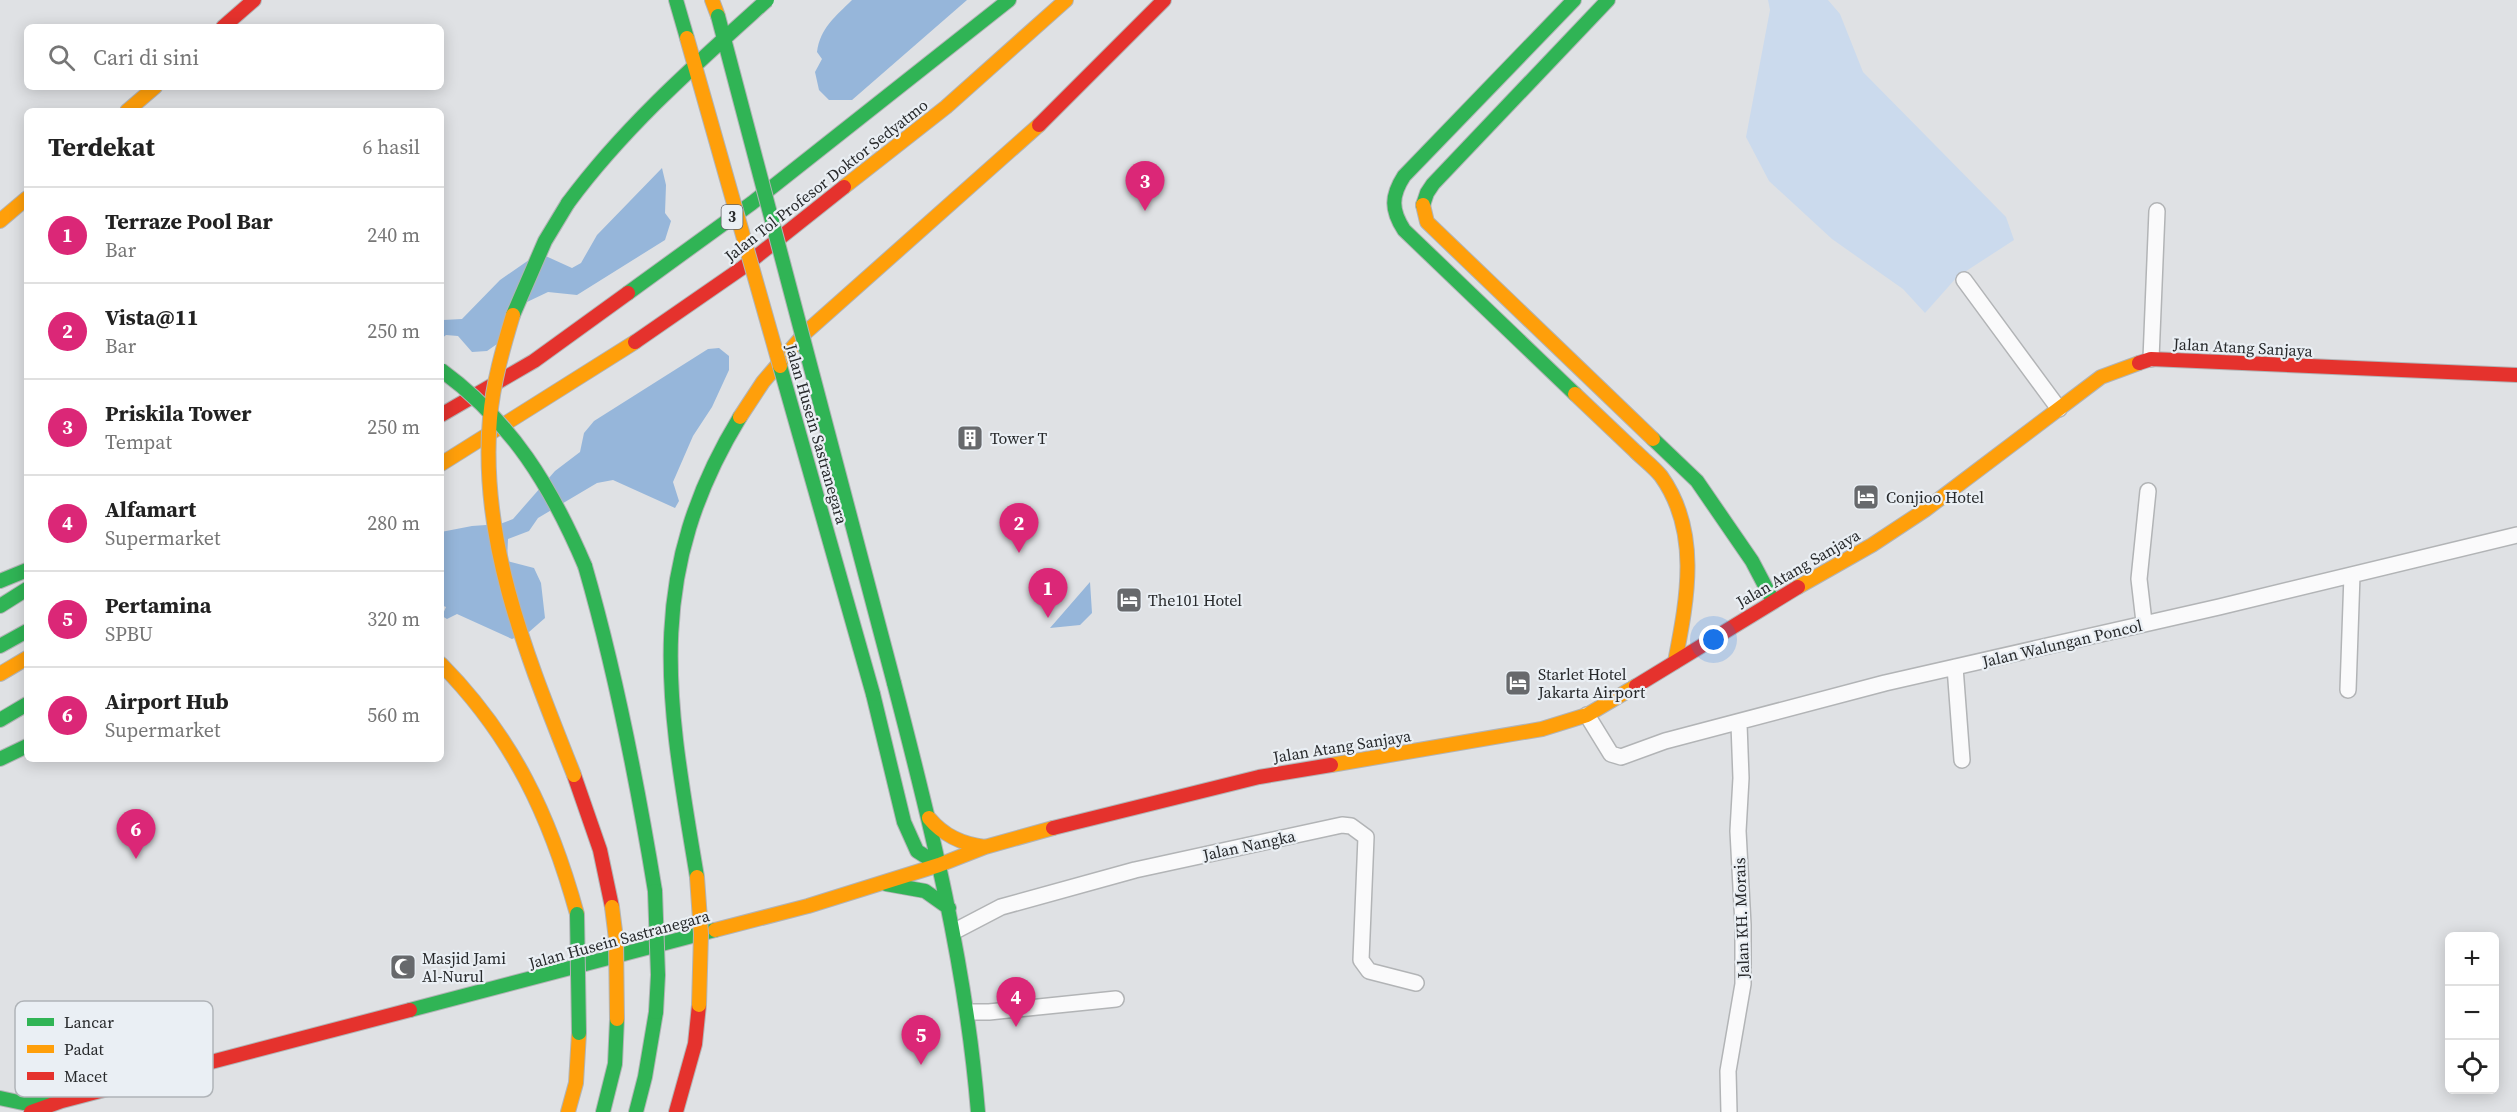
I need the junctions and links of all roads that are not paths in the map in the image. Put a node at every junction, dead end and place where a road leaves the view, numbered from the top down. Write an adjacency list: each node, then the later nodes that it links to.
1 (254, 0): 10 (main road)
2 (676, 0): 49 (main road, Jalan Husein Sastranegara, bridge)
3 (712, 0): 47 (main road, Jalan Husein Sastranegara, bridge)
4 (767, 0): 62 (main road, bridge)
5 (1009, 0): 21 (main road, Jalan Tol Profesor Doktor Sedyatmo / 3)
6 (1066, 0): 22 (main road, Jalan Tol Profesor Doktor Sedyatmo)
7 (1164, 0): 64 (main road, bridge)
8 (1574, 0): 35 (main road)
9 (1608, 0): 29 (main road)
10 (226, 24)
11 (152, 90): 12 (main road)
12 (131, 108)
13 (24, 200): 15 (main road)
14 (2157, 211): 17 (street)
15 (3, 216)
16 (1964, 280): 20 (street)
17 (2151, 360): 19 (main road, Jalan Atang Sanjaya); 20 (main road, Jalan Atang Sanjaya)
18 (444, 372): 63 (main road, bridge)
19 (2517, 375)
20 (2059, 409): 29 (main road, Jalan Atang Sanjaya)
21 (444, 413)
22 (444, 462)
23 (2148, 491): 31 (street)
24 (2517, 535): 26 (street, Jalan Walungan Poncol)
25 (24, 571): 27 (main road)
26 (2352, 575): 37 (street, Jalan Walungan Poncol); 39 (street)
27 (0, 580)
28 (24, 591): 30 (main road)
29 (1773, 601): 35 (main road, Jalan Atang Sanjaya)
30 (0, 606)
31 (2144, 622)
32 (24, 633): 33 (main road)
33 (0, 646)
34 (24, 660): 38 (main road)
35 (1675, 662): 41 (main road, Jalan Atang Sanjaya)
36 (444, 667): 61 (main road, bridge)
37 (1955, 667): 43 (street, Jalan Walungan Poncol); 46 (street)
38 (0, 674)
39 (2348, 690)
40 (24, 706): 42 (main road)
41 (1587, 714): 43 (street, Jalan Walungan Poncol); 48 (main road, Jalan Atang Sanjaya)
42 (0, 720)
43 (1739, 724): 66 (street, Jalan KH. Morais)
44 (24, 747): 45 (main road)
45 (0, 759)
46 (1962, 760)
47 (928, 818): 48 (main road); 49 (main road, Jalan Husein Sastranegara)
48 (985, 848): 49 (main road, Jalan Atang Sanjaya); 51 (main road)
49 (939, 865): 50 (main road, Jalan Husein Sastranegara); 51 (main road, Jalan Husein Sastranegara)
50 (876, 884): 51 (main road); 56 (main road, Jalan Husein Sastranegara)
51 (950, 910): 52 (main road, Jalan Husein Sastranegara)
52 (955, 929): 53 (street, Jalan Nangka); 55 (main road, Jalan Husein Sastranegara)
53 (1416, 983)
54 (1116, 999): 55 (street)
55 (969, 1012): 65 (main road, Jalan Husein Sastranegara)
56 (213, 1062)
57 (77, 1097): 59 (main road, Jalan Husein Sastranegara)
58 (0, 1098): 59 (main road, Jalan Husein Sastranegara)
59 (62, 1101): 60 (main road, Jalan Husein Sastranegara)
60 (31, 1112)
61 (568, 1112)
62 (603, 1112)
63 (636, 1112)
64 (676, 1112)
65 (978, 1112)
66 (1729, 1112)

